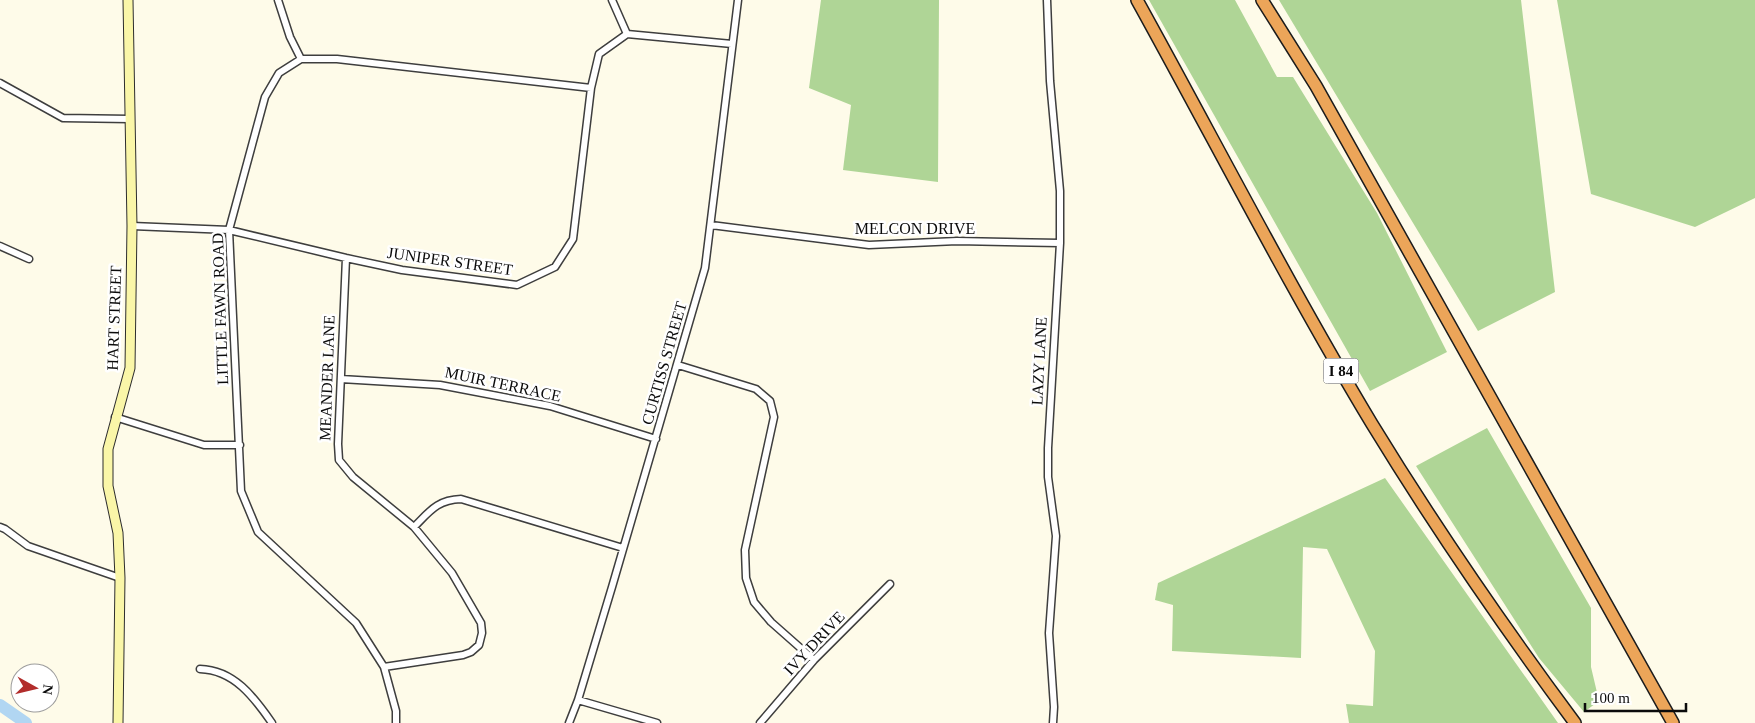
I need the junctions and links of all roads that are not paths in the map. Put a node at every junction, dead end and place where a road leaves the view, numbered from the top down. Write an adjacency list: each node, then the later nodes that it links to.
1 (128, 0): 13 (street, HART STREET)
2 (278, 0): 10 (street)
3 (612, 0): 8 (street)
4 (738, 0): 9 (street, CURTISS STREET)
5 (1047, 0): 17 (street, LAZY LANE)
6 (1137, 0): 42 (highway, I 84)
7 (1262, 0): 43 (highway)
8 (627, 34): 9 (street); 12 (street, JUNIPER STREET)
9 (732, 44): 14 (street, CURTISS STREET)
10 (301, 60): 12 (street); 16 (street, LITTLE FAWN ROAD)
11 (0, 83): 13 (street)
12 (591, 88): 19 (street, JUNIPER STREET)
13 (130, 119): 15 (street, HART STREET)
14 (711, 225): 17 (street, MELCON DRIVE); 21 (street, CURTISS STREET)
15 (132, 226): 16 (street, JUNIPER STREET); 23 (street, HART STREET)
16 (229, 230): 19 (street, JUNIPER STREET); 25 (street, LITTLE FAWN ROAD)
17 (1060, 243): 41 (street, LAZY LANE)
18 (0, 246): 20 (street)
19 (346, 258): 22 (street, MEANDER LANE)
20 (29, 259)
21 (678, 365): 24 (street, CURTISS STREET); 31 (street)
22 (341, 379): 24 (street, MUIR TERRACE); 27 (street, MEANDER LANE)
23 (115, 417): 25 (street); 29 (street, HART STREET)
24 (656, 439): 28 (street, CURTISS STREET)
25 (240, 445): 32 (street, LITTLE FAWN ROAD)
26 (0, 527): 29 (street)
27 (414, 527): 28 (street); 32 (street, MEANDER LANE)
28 (623, 548): 34 (street, CURTISS STREET)
29 (120, 578): 35 (street, HART STREET)
30 (890, 584): 31 (street, IVY DRIVE)
31 (814, 660): 40 (street, IVY DRIVE)
32 (384, 667): 37 (street, LITTLE FAWN ROAD)
33 (200, 669): 36 (street)
34 (578, 700): 38 (street, CURTISS STREET); 39 (street)
35 (118, 723)
36 (272, 723)
37 (396, 723)
38 (569, 723)
39 (657, 723)
40 (760, 723)
41 (1053, 723)
42 (1575, 723)
43 (1673, 723)

